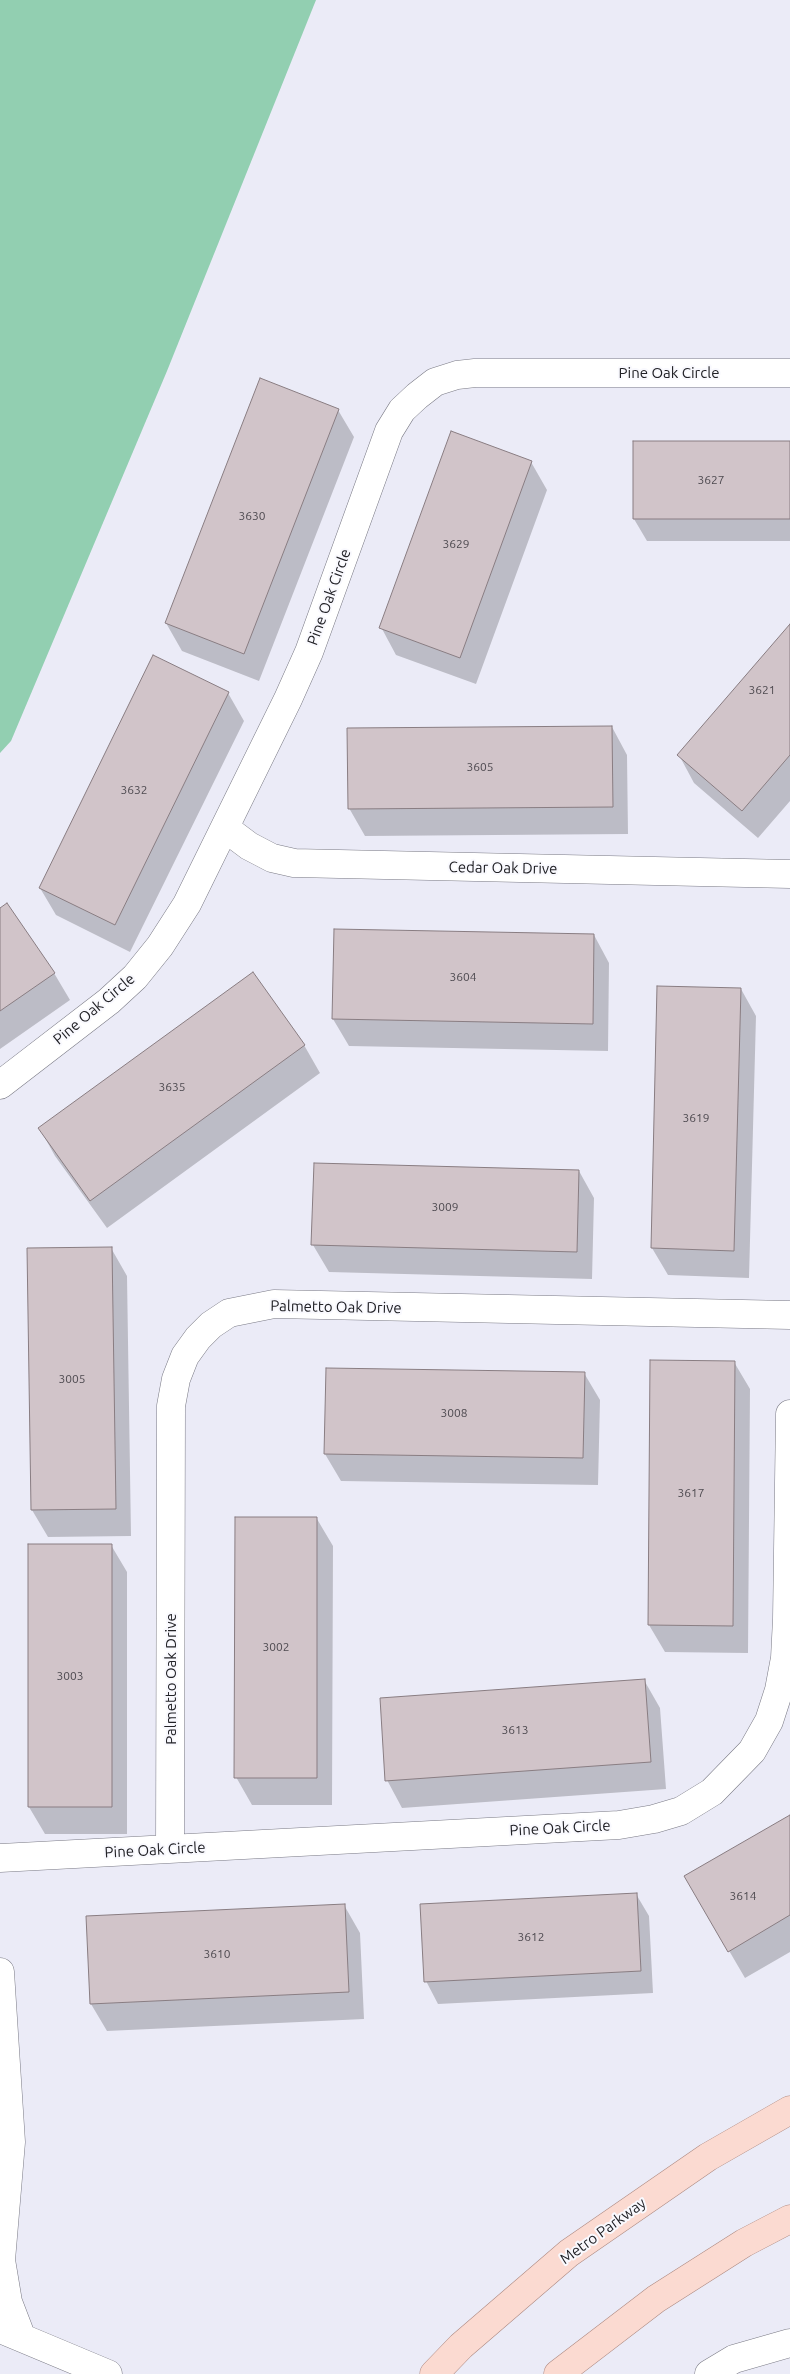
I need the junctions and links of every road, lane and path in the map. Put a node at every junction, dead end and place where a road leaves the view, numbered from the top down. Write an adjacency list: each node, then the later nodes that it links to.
1 (790, 373): 2 (street, Pine Oak Circle)
2 (225, 828): 3 (street, Cedar Oak Drive); 4 (street, Pine Oak Circle)
3 (790, 874)
4 (0, 1085)
5 (790, 1316): 7 (street, Palmetto Oak Drive)
6 (790, 1414): 7 (street, Pine Oak Circle)
7 (170, 1849): 8 (street, Pine Oak Circle)
8 (0, 1858)
9 (0, 1972): 10 (street)
10 (0, 1978): 12 (street)
11 (790, 2110): 17 (main road, Metro Parkway)
12 (4, 2191): 14 (street)
13 (790, 2220): 18 (main road)
14 (10, 2332): 16 (street)
15 (790, 2343): 19 (street)
16 (108, 2374)
17 (434, 2374)
18 (558, 2374)
19 (709, 2374)

